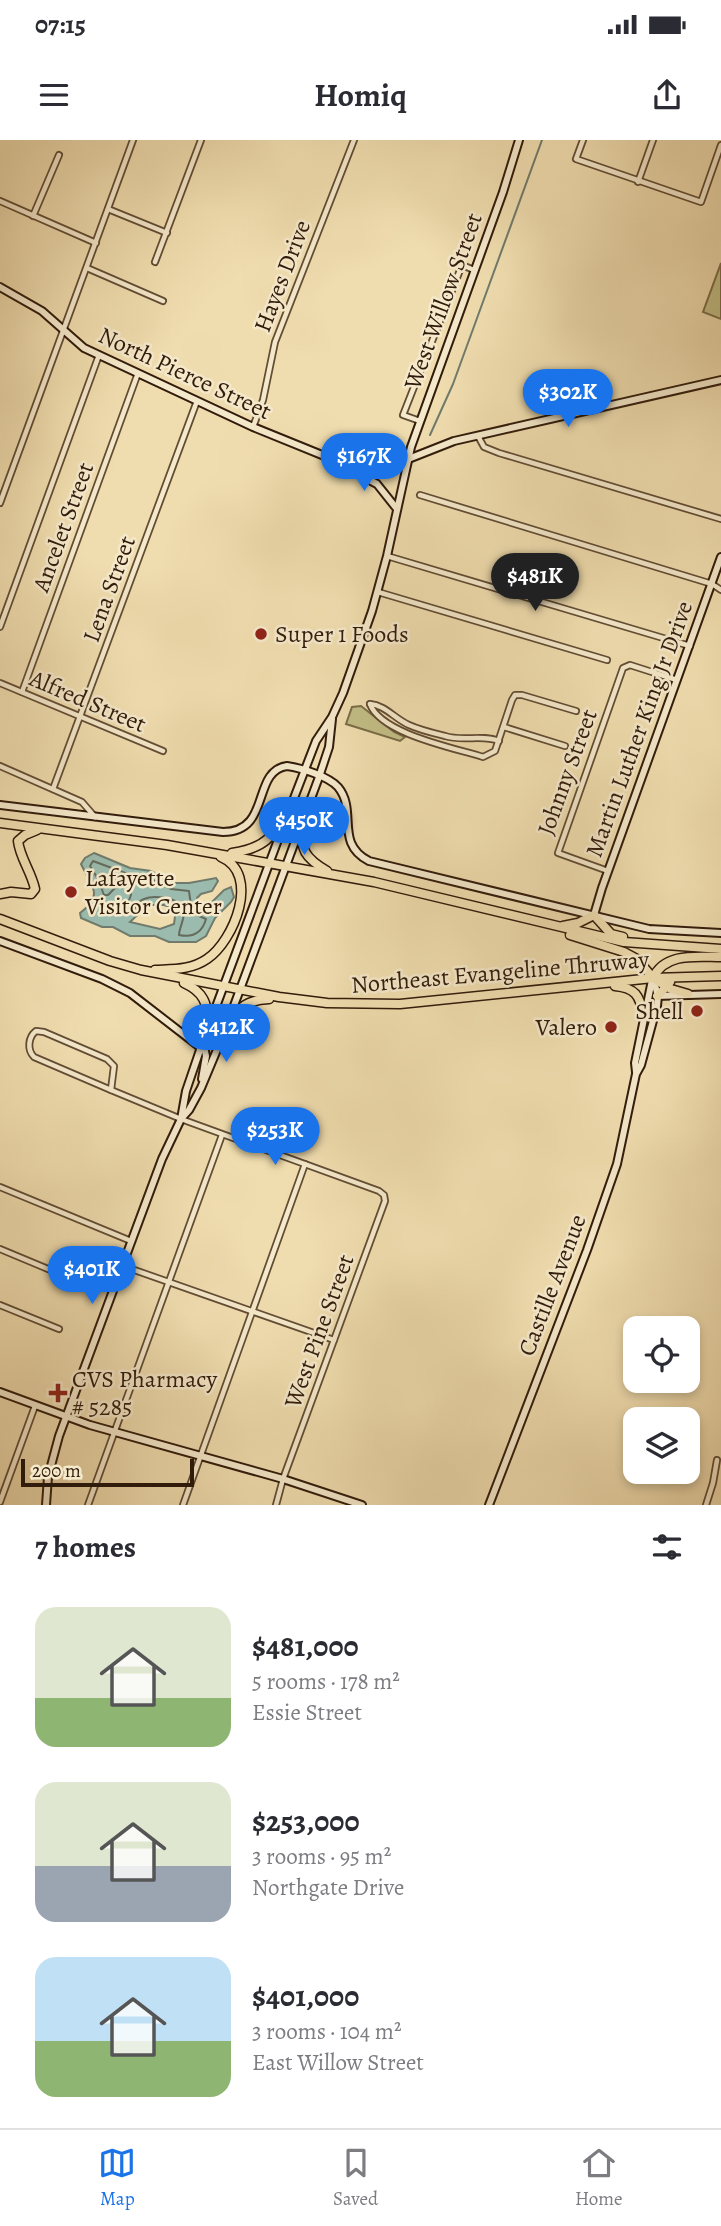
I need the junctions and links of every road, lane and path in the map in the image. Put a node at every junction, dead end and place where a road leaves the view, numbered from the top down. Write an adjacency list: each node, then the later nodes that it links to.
1 (133, 140): 12 (street)
2 (201, 140): 14 (street)
3 (354, 140): 27 (street, Hayes Drive)
4 (519, 140): 18 (street, West Willow Street)
5 (583, 140): 10 (street)
6 (653, 140): 10 (street)
7 (721, 145): 9 (street)
8 (59, 155): 13 (street)
9 (718, 163): 10 (street)
10 (638, 182)
11 (0, 201): 13 (street)
12 (108, 209): 14 (street); 15 (street)
13 (33, 216): 15 (street)
14 (167, 233): 16 (street)
15 (96, 243): 17 (street)
16 (156, 262)
17 (87, 268): 20 (street); 21 (street)
18 (474, 271): 26 (street, West Willow Street); 26 (street)
19 (0, 286): 21 (street, North Pierce Street)
20 (163, 301)
21 (64, 330): 22 (street, North Pierce Street); 32 (street)
22 (99, 355): 23 (street, North Pierce Street); 40 (street)
23 (138, 373): 25 (street, North Pierce Street); 45 (street, Ancelet Street)
24 (721, 380): 28 (street, North Pierce Street)
25 (197, 401): 27 (street, North Pierce Street); 47 (street, Lena Street)
26 (420, 421): 29 (street, West Willow Street)
27 (253, 426): 30 (street, North Pierce Street)
28 (478, 436): 29 (street, North Pierce Street); 34 (street)
29 (408, 460): 30 (street, North Pierce Street); 33 (street, West Willow Street)
30 (343, 465): 33 (street)
31 (420, 495): 37 (street)
32 (0, 503)
33 (397, 509): 35 (street, West Willow Street)
34 (721, 519)
35 (387, 556): 39 (street, West Willow Street); 41 (street)
36 (721, 557): 37 (street, Martin Luther King Jr Drive)
37 (712, 584): 38 (street); 41 (street, Martin Luther King Jr Drive)
38 (721, 590)
39 (378, 592): 42 (street); 48 (street, West Willow Street)
40 (0, 627)
41 (690, 646): 43 (street, Martin Luther King Jr Drive)
42 (607, 660)
43 (677, 680): 71 (street, Martin Luther King Jr Drive); 71 (street, Johnny Street)
44 (0, 683): 45 (street, Alfred Street)
45 (22, 692): 47 (street, Alfred Street)
46 (576, 711): 50 (street)
47 (80, 716): 56 (street, Alfred Street); 60 (street, Lena Street)
48 (332, 717): 58 (street, West Willow Street); 59 (street, West Willow Street)
49 (402, 721): 51 (street); 51 (street); 52 (street)
50 (504, 727): 53 (street); 55 (street)
51 (396, 729): 54 (street)
52 (446, 737): 53 (street); 54 (street)
53 (499, 741): 54 (street)
54 (444, 745)
55 (565, 746)
56 (163, 751)
57 (0, 766): 60 (street)
58 (304, 771): 59 (street); 62 (street, West Willow Street); 63 (street)
59 (319, 777): 65 (street, West Willow Street); 75 (street)
60 (53, 789): 63 (street)
61 (0, 806): 63 (street)
62 (289, 809): 68 (highway); 69 (street, West Willow Street)
63 (96, 817)
64 (0, 823): 66 (highway)
65 (302, 824): 70 (street, West Willow Street); 72 (highway)
66 (40, 828): 67 (highway); 73 (highway)
67 (202, 851): 68 (highway); 83 (highway)
68 (222, 854): 69 (highway)
69 (269, 863): 70 (highway); 89 (street, West Willow Street)
70 (286, 866): 72 (highway); 91 (street, West Willow Street)
71 (608, 871): 75 (street, Martin Luther King Jr Drive)
72 (332, 874): 74 (highway)
73 (0, 894)
74 (503, 914): 77 (highway); 87 (highway)
75 (594, 915): 77 (highway); 78 (street); 80 (highway)
76 (1, 917): 83 (highway, Northeast Evangeline Thruway)
77 (558, 927): 80 (highway)
78 (721, 933)
79 (0, 941): 100 (street)
80 (639, 943): 81 (highway)
81 (721, 949)
82 (721, 957): 87 (highway)
83 (141, 970): 85 (highway, Northeast Evangeline Thruway)
84 (721, 976): 86 (highway, Northeast Evangeline Thruway)
85 (172, 977): 89 (highway, Northeast Evangeline Thruway); 98 (highway)
86 (679, 977): 87 (highway, Northeast Evangeline Thruway); 90 (highway)
87 (653, 978): 88 (highway, Northeast Evangeline Thruway); 90 (highway); 94 (street, Castille Avenue); 95 (street, Castille Avenue)
88 (598, 984): 96 (highway, Northeast Evangeline Thruway); 97 (highway)
89 (223, 986): 91 (highway, Northeast Evangeline Thruway); 98 (street, West Willow Street)
90 (667, 986): 92 (highway); 95 (highway)
91 (240, 989): 96 (highway, Northeast Evangeline Thruway); 99 (street, West Willow Street)
92 (688, 994): 93 (street, Northeast Evangeline Thruway); 95 (street, Northeast Evangeline Thruway)
93 (721, 994)
94 (648, 996): 95 (street, Northeast Evangeline Thruway); 97 (street, Castille Avenue)
95 (658, 996): 101 (street, Castille Avenue)
96 (288, 998): 99 (highway)
97 (643, 1015): 101 (street, Castille Avenue)
98 (209, 1024): 100 (street, West Willow Street)
99 (223, 1035): 102 (street, West Willow Street)
100 (201, 1046): 102 (street); 104 (street, West Willow Street)
101 (636, 1074): 130 (street, Castille Avenue)
102 (201, 1088): 104 (street, West Willow Street)
103 (111, 1090): 103 (street); 104 (street)
104 (181, 1119): 105 (street); 108 (street)
105 (222, 1135): 106 (street); 112 (street)
106 (305, 1164): 114 (street); 116 (street, West Pine Street)
107 (0, 1186): 108 (street)
108 (131, 1241): 110 (street)
109 (0, 1249): 111 (street)
110 (122, 1265): 112 (street); 119 (street)
111 (60, 1274)
112 (168, 1283): 114 (street); 120 (street)
113 (0, 1305): 115 (street)
114 (252, 1313): 116 (street); 121 (street)
115 (59, 1329)
116 (334, 1340): 123 (street, West Pine Street)
117 (0, 1392): 118 (street)
118 (35, 1406): 119 (street); 124 (street)
119 (65, 1418): 120 (street); 125 (street)
120 (114, 1433): 121 (street); 126 (street)
121 (200, 1455): 123 (street); 127 (street)
122 (717, 1461): 131 (street)
123 (284, 1479): 128 (street, West Pine Street); 129 (street)
124 (0, 1502)
125 (46, 1505)
126 (88, 1505)
127 (183, 1505)
128 (276, 1505)
129 (362, 1505)
130 (489, 1505)
131 (706, 1505)

